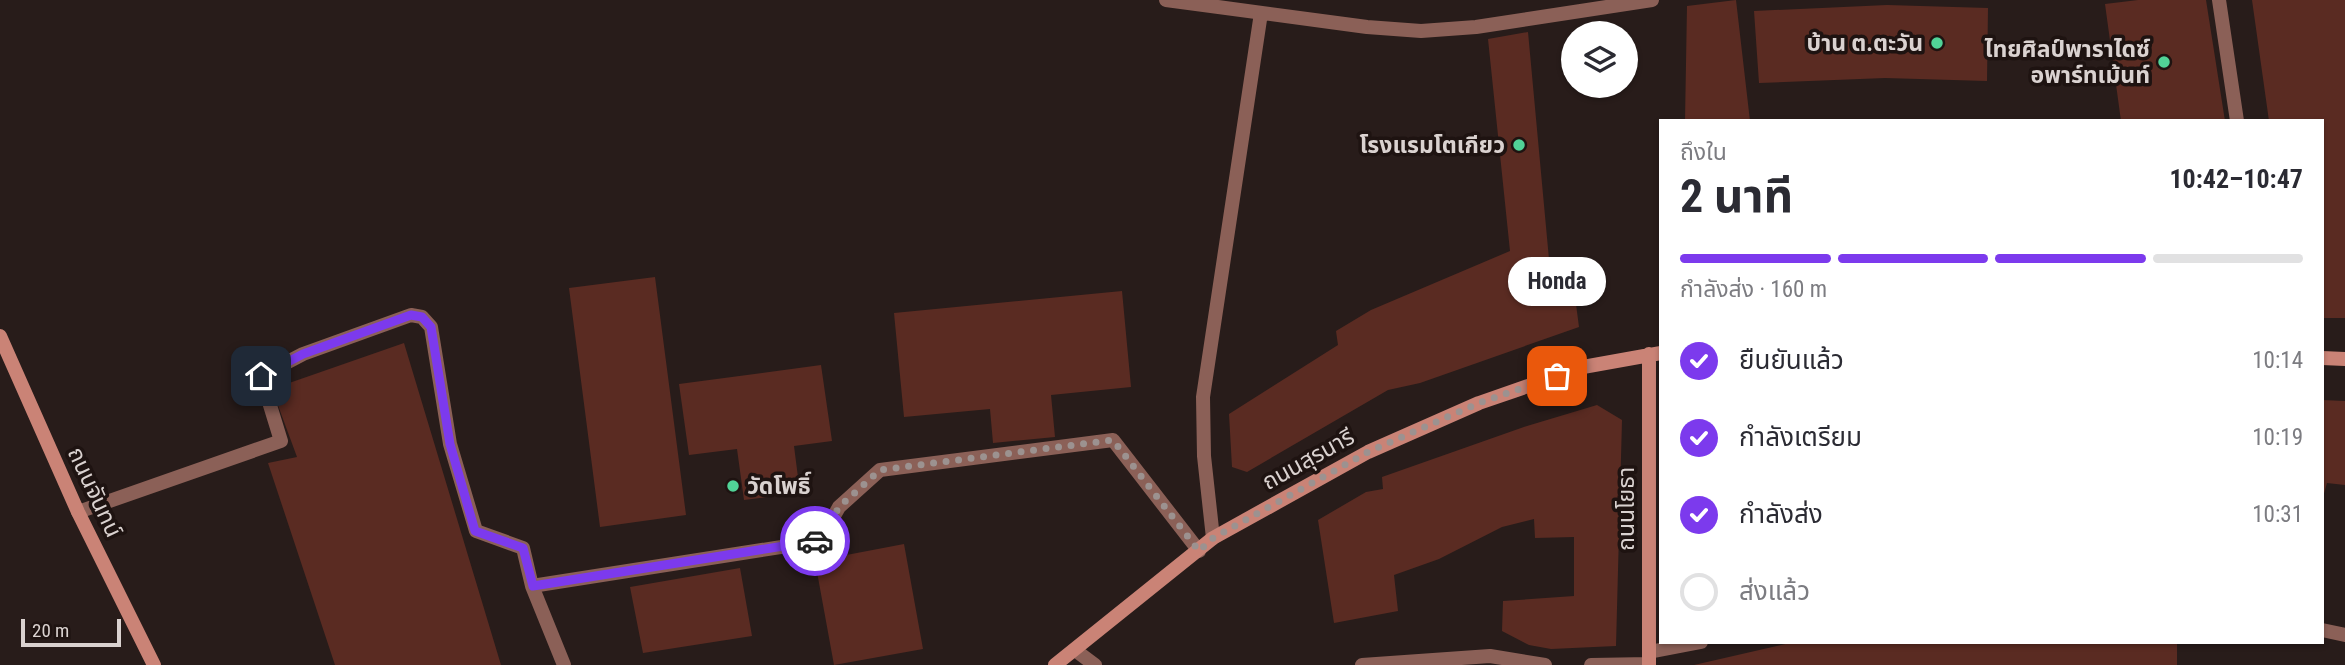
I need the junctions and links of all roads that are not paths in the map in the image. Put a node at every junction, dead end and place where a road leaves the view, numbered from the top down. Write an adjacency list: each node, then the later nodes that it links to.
1 (1166, 0): 5 (street)
2 (1652, 0): 4 (street)
3 (2218, 0): 6 (street)
4 (1593, 4): 5 (street)
5 (1261, 13): 12 (street)
6 (2237, 119)
7 (0, 336): 11 (main road, ถนนจันทน์)
8 (1655, 354): 12 (main road, ถนนสุรนารี); 19 (main road, ถนนโยธา)
9 (2324, 358): 10 (main road)
10 (2345, 359)
11 (78, 512): 14 (street); 20 (main road, ถนนจันทน์)
12 (1213, 538): 13 (main road, ถนนสุรนารี)
13 (1199, 551): 14 (street); 18 (main road, ถนนสุรนารี)
14 (533, 586): 21 (street)
15 (2324, 630): 16 (street)
16 (2345, 635)
17 (1696, 644): 19 (street)
18 (1075, 650): 22 (main road, ถนนสุรนารี); 23 (street)
19 (1649, 661): 26 (street)
20 (154, 665)
21 (564, 665)
22 (1055, 665)
23 (1095, 665)
24 (1362, 665): 25 (street)
25 (1545, 665)
26 (1591, 665)

